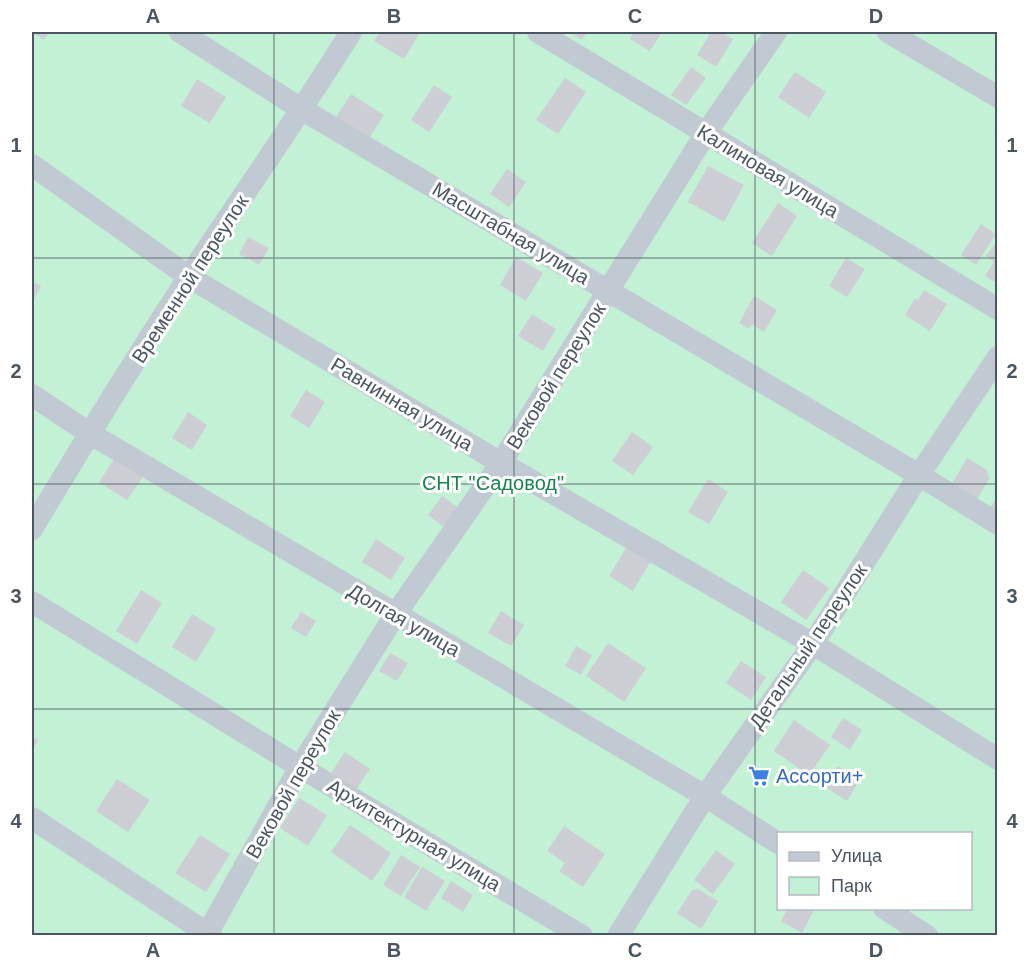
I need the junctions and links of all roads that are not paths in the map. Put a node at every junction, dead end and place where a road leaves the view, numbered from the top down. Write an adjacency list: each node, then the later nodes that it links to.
1 (180, 32): 7 (street, Масштабная улица)
2 (351, 32): 7 (street, Временной переулок)
3 (538, 32): 8 (street, Калиновая улица)
4 (776, 32): 8 (street, Вековой переулок)
5 (888, 32): 6 (street)
6 (998, 97)
7 (303, 110): 10 (street, Временной переулок); 11 (street, Масштабная улица)
8 (706, 133): 11 (street, Вековой переулок); 12 (street, Калиновая улица)
9 (32, 165): 10 (street, Равнинная улица)
10 (189, 277): 15 (street, Временной переулок); 16 (street, Равнинная улица)
11 (609, 291): 16 (street, Вековой переулок); 17 (street, Масштабная улица)
12 (998, 309)
13 (998, 357): 17 (street, Детальный переулок)
14 (32, 395): 15 (street, Долгая улица)
15 (89, 433): 19 (street, Временной переулок); 21 (street, Долгая улица)
16 (501, 462): 21 (street, Вековой переулок); 22 (street, Равнинная улица)
17 (919, 475): 18 (street, Масштабная улица); 22 (street, Детальный переулок)
18 (998, 524)
19 (32, 529)
20 (32, 602): 24 (street, Архитектурная улица)
21 (395, 615): 24 (street, Вековой переулок); 25 (street, Долгая улица)
22 (813, 644): 23 (street, Равнинная улица); 25 (street, Детальный переулок)
23 (998, 759)
24 (300, 767): 29 (street, Вековой переулок); 30 (street, Архитектурная улица)
25 (705, 796): 27 (street, Долгая улица); 31 (street, Детальный переулок)
26 (32, 818): 29 (street)
27 (777, 842)
28 (886, 910): 32 (street)
29 (208, 935)
30 (582, 936)
31 (618, 936)
32 (927, 936)

